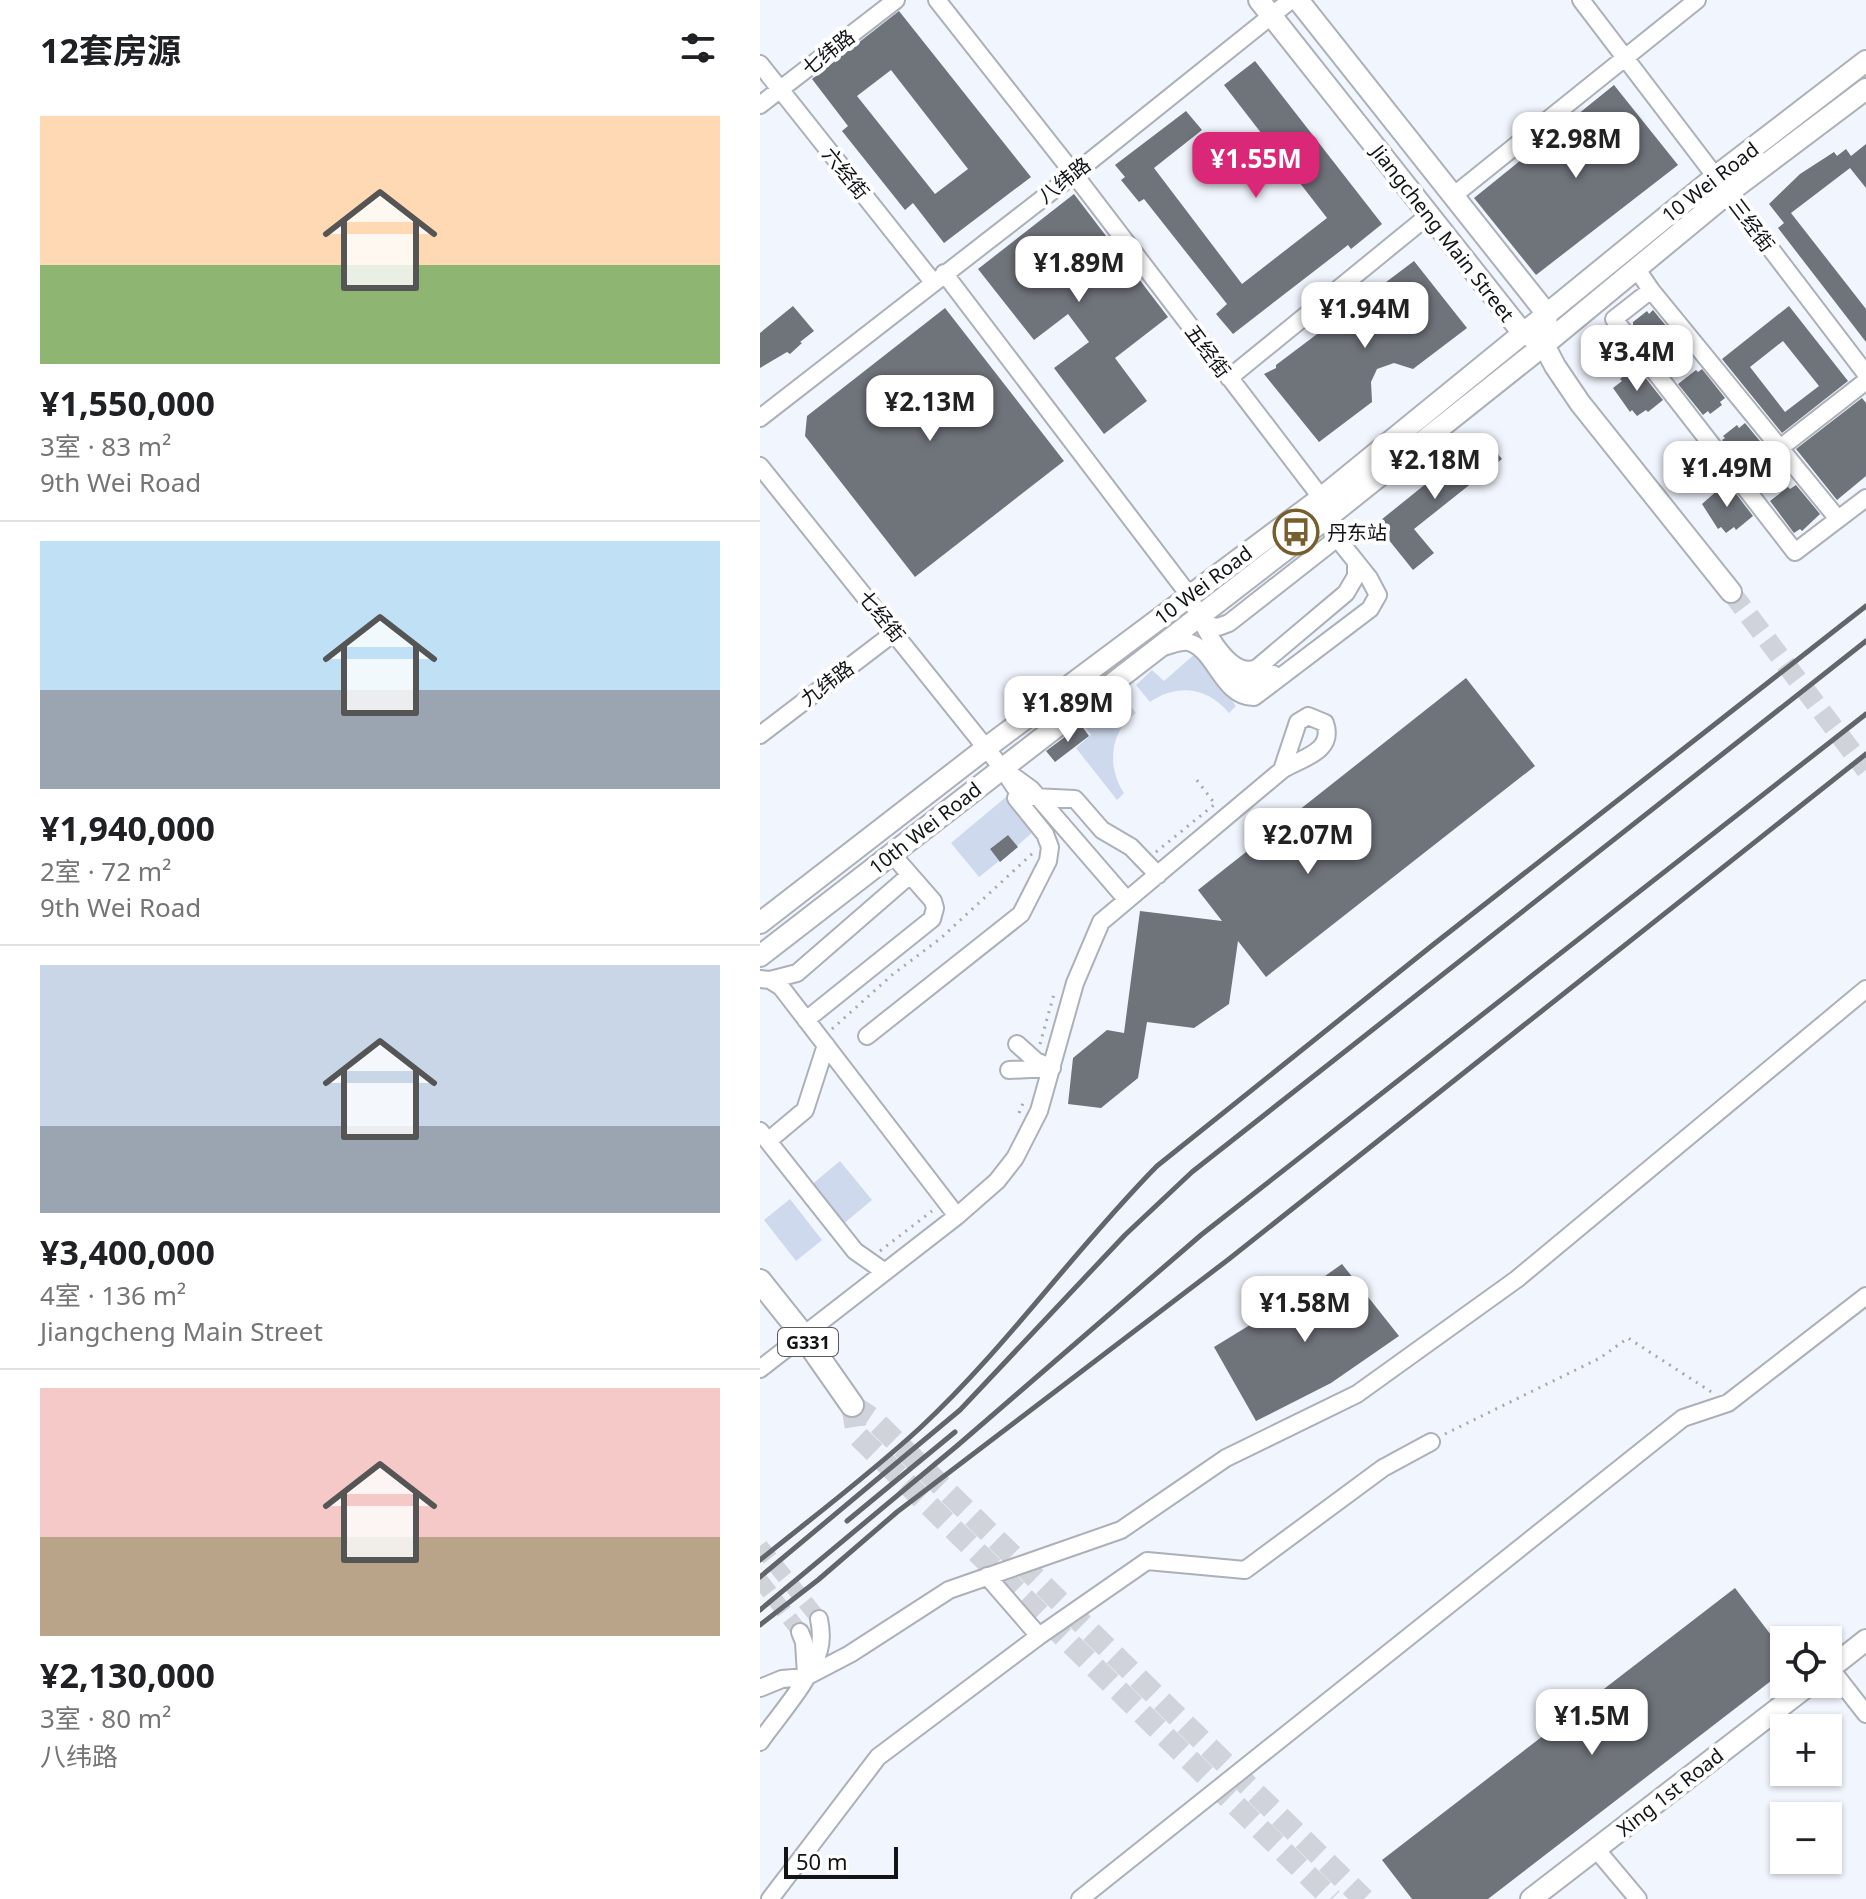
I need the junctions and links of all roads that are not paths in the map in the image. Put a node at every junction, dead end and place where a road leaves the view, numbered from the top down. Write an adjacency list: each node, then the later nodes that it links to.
1 (896, 0): 11 (street, 七纬路)
2 (937, 0): 14 (street, 五经街)
3 (1291, 0): 7 (street, 八纬路)
4 (1298, 0): 16 (main road, Jiangcheng Main Street)
5 (1581, 0): 8 (street, 三经街)
6 (1697, 0): 8 (street)
7 (1265, 8): 14 (street, 八纬路); 17 (main road, Jiangcheng Main Street)
8 (1625, 58): 15 (street, 三经街); 16 (street)
9 (1866, 61): 15 (main road, 10 Wei Road)
10 (760, 64): 11 (street, 六经街)
11 (780, 89): 13 (street, 七纬路); 19 (street, 六经街)
12 (1866, 89): 15 (main road, 10 Wei Road)
13 (760, 105)
14 (1074, 174): 19 (street, 八纬路); 25 (street, 五经街)
15 (1721, 185): 18 (main road, 10 Wei Road); 21 (main road, 10 Wei Road); 24 (street, 三经街)
16 (1453, 196): 21 (main road, Jiangcheng Main Street)
17 (1429, 215): 22 (main road, Jiangcheng Main Street); 25 (street)
18 (1636, 268): 20 (street); 23 (main road, 10 Wei Road)
19 (938, 278): 27 (street, 八纬路); 37 (street, 六经街)
20 (1651, 290): 28 (street); 30 (street)
21 (1547, 314): 22 (main road, 10 Wei Road); 23 (main road, Jiangcheng Main Street)
22 (1522, 332): 23 (main road, Jiangcheng Main Street); 32 (main road, 10 Wei Road)
23 (1544, 345): 32 (main road, 10th Wei Road); 36 (main road)
24 (1866, 374)
25 (1229, 378): 32 (street, 五经街)
26 (1866, 381): 28 (street)
27 (760, 418)
28 (1780, 448): 30 (street); 33 (street)
29 (760, 466): 39 (street, 七经街)
30 (1739, 480): 33 (street)
31 (1866, 498): 33 (street)
32 (1327, 506): 34 (street); 37 (main road, 10 Wei Road); 38 (main road, 10th Wei Road)
33 (1838, 519)
34 (1334, 535): 35 (street); 38 (street)
35 (1356, 562): 38 (street, 六经街); 40 (street)
36 (1731, 592)
37 (1189, 595): 38 (street, 六经街); 42 (main road, 10 Wei Road)
38 (1201, 620): 40 (main road, 10th Wei Road)
39 (895, 632): 41 (street, 九纬路); 42 (street, 七经街)
40 (1153, 650): 43 (main road, 10th Wei Road)
41 (760, 735)
42 (986, 748): 43 (street, 七经街); 52 (main road, 10 Wei Road)
43 (1002, 768): 45 (street); 46 (street); 48 (main road, 10th Wei Road)
44 (1282, 770): 50 (street)
45 (1020, 795): 46 (street); 47 (street)
46 (1037, 797): 50 (street); 51 (street)
47 (1043, 831): 51 (street); 57 (street)
48 (891, 853): 49 (street); 53 (main road, 10th Wei Road)
49 (910, 875): 54 (street); 56 (street)
50 (1158, 875): 51 (street)
51 (1123, 903): 60 (street)
52 (760, 923)
53 (760, 956)
54 (765, 980): 56 (street)
55 (1866, 989): 71 (street)
56 (806, 1020): 58 (street)
57 (867, 1036)
58 (824, 1043): 62 (street); 63 (street)
59 (1017, 1044): 60 (street)
60 (1052, 1068): 61 (street); 63 (street)
61 (1009, 1070)
62 (764, 1136): 64 (street)
63 (957, 1216): 64 (street)
64 (885, 1272): 67 (street)
65 (760, 1281): 67 (highway, G331)
66 (1866, 1296): 85 (street)
67 (803, 1335): 68 (street); 69 (highway, G331)
68 (760, 1369)
69 (852, 1405)
70 (1431, 1442): 74 (street)
71 (987, 1576): 74 (street); 77 (street)
72 (819, 1619): 77 (street)
73 (800, 1632): 77 (street)
74 (1039, 1636): 84 (street)
75 (1866, 1640): 76 (main road)
76 (1842, 1659)
77 (806, 1677): 79 (street); 82 (street)
78 (1842, 1685): 81 (street)
79 (760, 1688)
80 (1792, 1698): 83 (main road, Xing 1st Road)
81 (1866, 1714)
82 (760, 1742)
83 (1596, 1849): 86 (main road, Xing 1st Road); 87 (street)
84 (770, 1899)
85 (1080, 1899)
86 (1531, 1899)
87 (1638, 1899)

